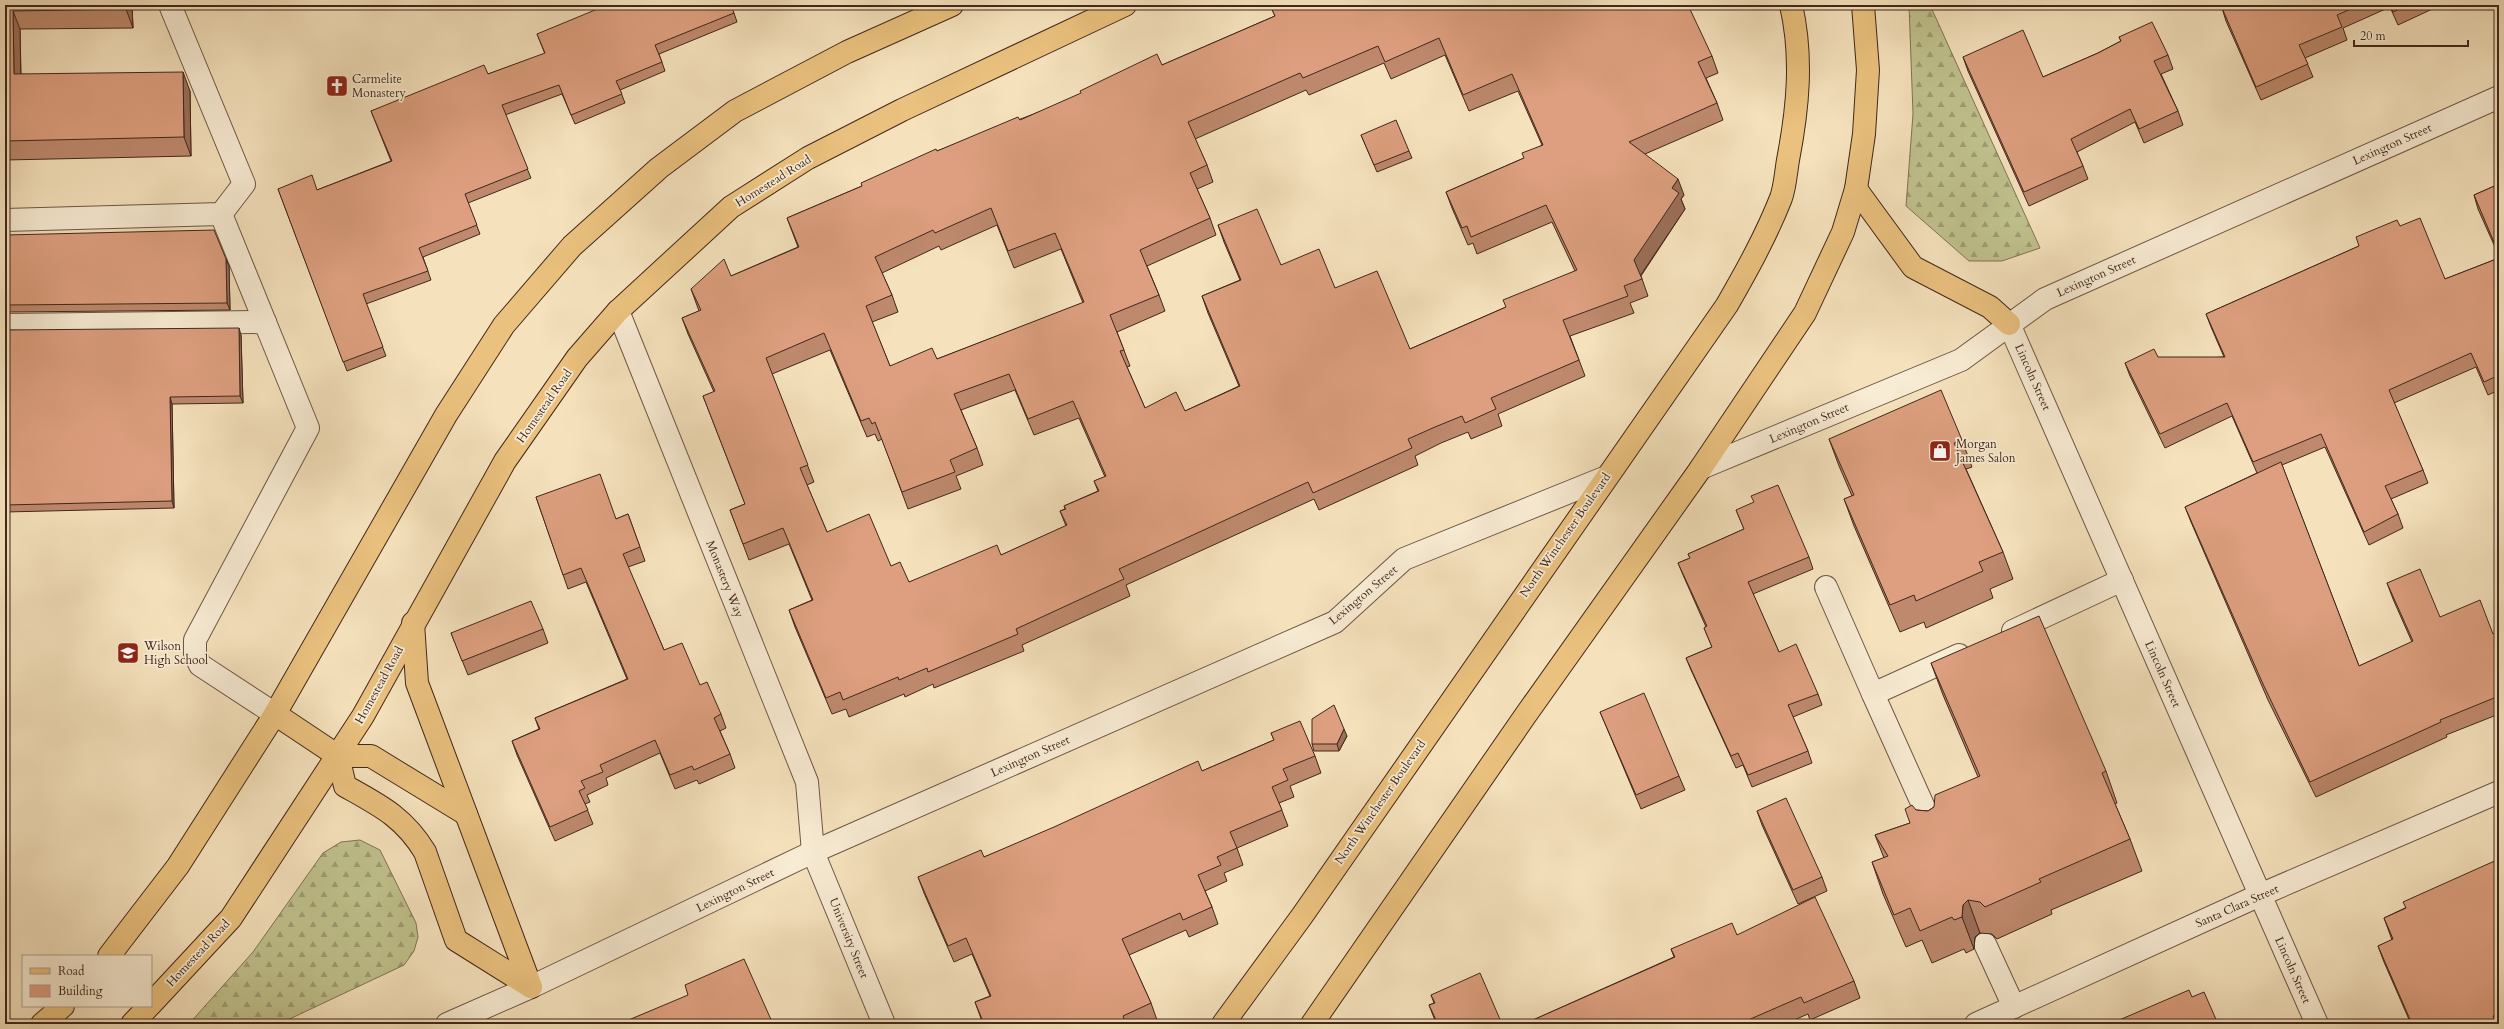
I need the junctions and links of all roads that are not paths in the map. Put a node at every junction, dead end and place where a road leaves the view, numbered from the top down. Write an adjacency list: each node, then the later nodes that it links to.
1 (170, 5): 8 (street)
2 (952, 5): 20 (main road)
3 (1125, 5): 10 (main road, Homestead Road)
4 (1791, 5): 15 (main road, North Winchester Boulevard)
5 (1863, 5): 7 (main road)
6 (2499, 97): 13 (street, Lexington Street)
7 (1856, 189): 13 (main road); 14 (main road)
8 (220, 214): 9 (street); 11 (street)
9 (5, 220)
10 (618, 311): 18 (main road, Homestead Road); 25 (street, Monastery Way)
11 (265, 322): 12 (street); 20 (street)
12 (5, 324)
13 (2009, 324): 14 (street, Lexington Street); 16 (street, Lincoln Street)
14 (1701, 468): 39 (main road)
15 (1604, 478): 25 (street, Lexington Street); 38 (main road, North Winchester Boulevard)
16 (2122, 580): 19 (street); 26 (street, Lincoln Street)
17 (1826, 587): 19 (street)
18 (413, 624): 21 (main road, Homestead Road); 23 (main road)
19 (1873, 694): 24 (street)
20 (275, 714): 21 (main road); 28 (main road)
21 (338, 756): 23 (main road); 29 (main road); 30 (main road, Homestead Road)
22 (2499, 792): 26 (street, Santa Clara Street)
23 (466, 814): 29 (main road)
24 (1935, 832)
25 (813, 852): 29 (street, Lexington Street); 37 (street, University Street)
26 (2260, 895): 31 (street, Santa Clara Street); 41 (street, Lincoln Street)
27 (1985, 944): 31 (street)
28 (110, 955)
29 (531, 987): 36 (street, Lexington Street)
30 (152, 1003)
31 (2014, 1006): 40 (street, Santa Clara Street)
32 (62, 1007): 34 (main road)
33 (148, 1007): 35 (main road, Homestead Road)
34 (42, 1024)
35 (132, 1024)
36 (447, 1024)
37 (884, 1024)
38 (1222, 1024)
39 (1312, 1024)
40 (1976, 1024)
41 (2317, 1024)

